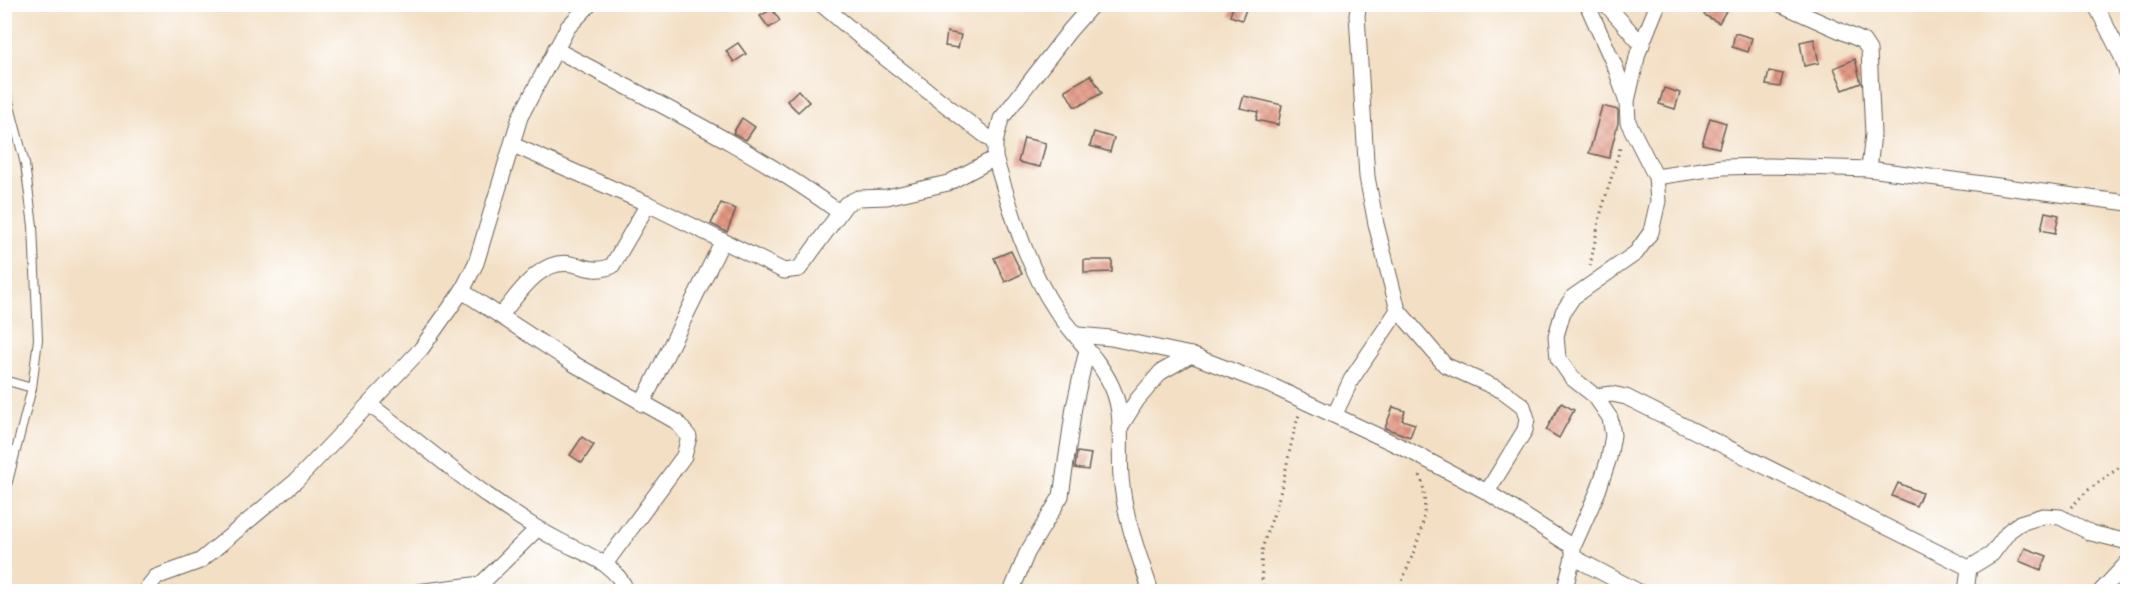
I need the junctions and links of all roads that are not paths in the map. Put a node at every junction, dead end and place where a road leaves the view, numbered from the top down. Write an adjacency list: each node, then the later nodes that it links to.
1 (590, 4): 11 (street)
2 (821, 4): 16 (street)
3 (1093, 4): 16 (street)
4 (1359, 4): 24 (street)
5 (1587, 4): 14 (street)
6 (1606, 4): 10 (street)
7 (1658, 4): 10 (street)
8 (1780, 4): 17 (street)
9 (2096, 4): 12 (street)
10 (1642, 45): 14 (street)
11 (555, 49): 15 (street); 21 (street)
12 (2127, 77)
13 (4, 83): 30 (lane)
14 (1627, 103): 18 (street)
15 (513, 145): 20 (street); 23 (street)
16 (995, 151): 21 (street); 26 (street)
17 (1869, 169): 18 (street); 19 (street)
18 (1656, 177): 31 (street)
19 (2127, 203)
20 (648, 204): 22 (street); 25 (street)
21 (839, 212): 22 (street)
22 (722, 242): 32 (street)
23 (462, 291): 25 (street); 33 (street)
24 (1398, 310): 34 (street); 36 (street)
25 (501, 315): 32 (street)
26 (1077, 335): 27 (street); 28 (street)
27 (1088, 350): 35 (street); 47 (street)
28 (1191, 355): 34 (street); 35 (street)
29 (4, 380): 30 (lane)
30 (32, 388): 37 (lane)
31 (1594, 396): 40 (street); 43 (street)
32 (642, 404): 42 (street)
33 (370, 405): 38 (street); 44 (street)
34 (1335, 414): 36 (street)
35 (1119, 429): 48 (street)
36 (1487, 492): 40 (street)
37 (4, 496)
38 (537, 529): 42 (street); 45 (street)
39 (2127, 542): 43 (street)
40 (1573, 552): 49 (street); 50 (street)
41 (2127, 562): 52 (street)
42 (605, 564): 46 (street)
43 (1969, 568): 51 (street)
44 (144, 591)
45 (417, 591)
46 (627, 591)
47 (1011, 591)
48 (1151, 591)
49 (1564, 591)
50 (1639, 591)
51 (1966, 591)
52 (2100, 591)

